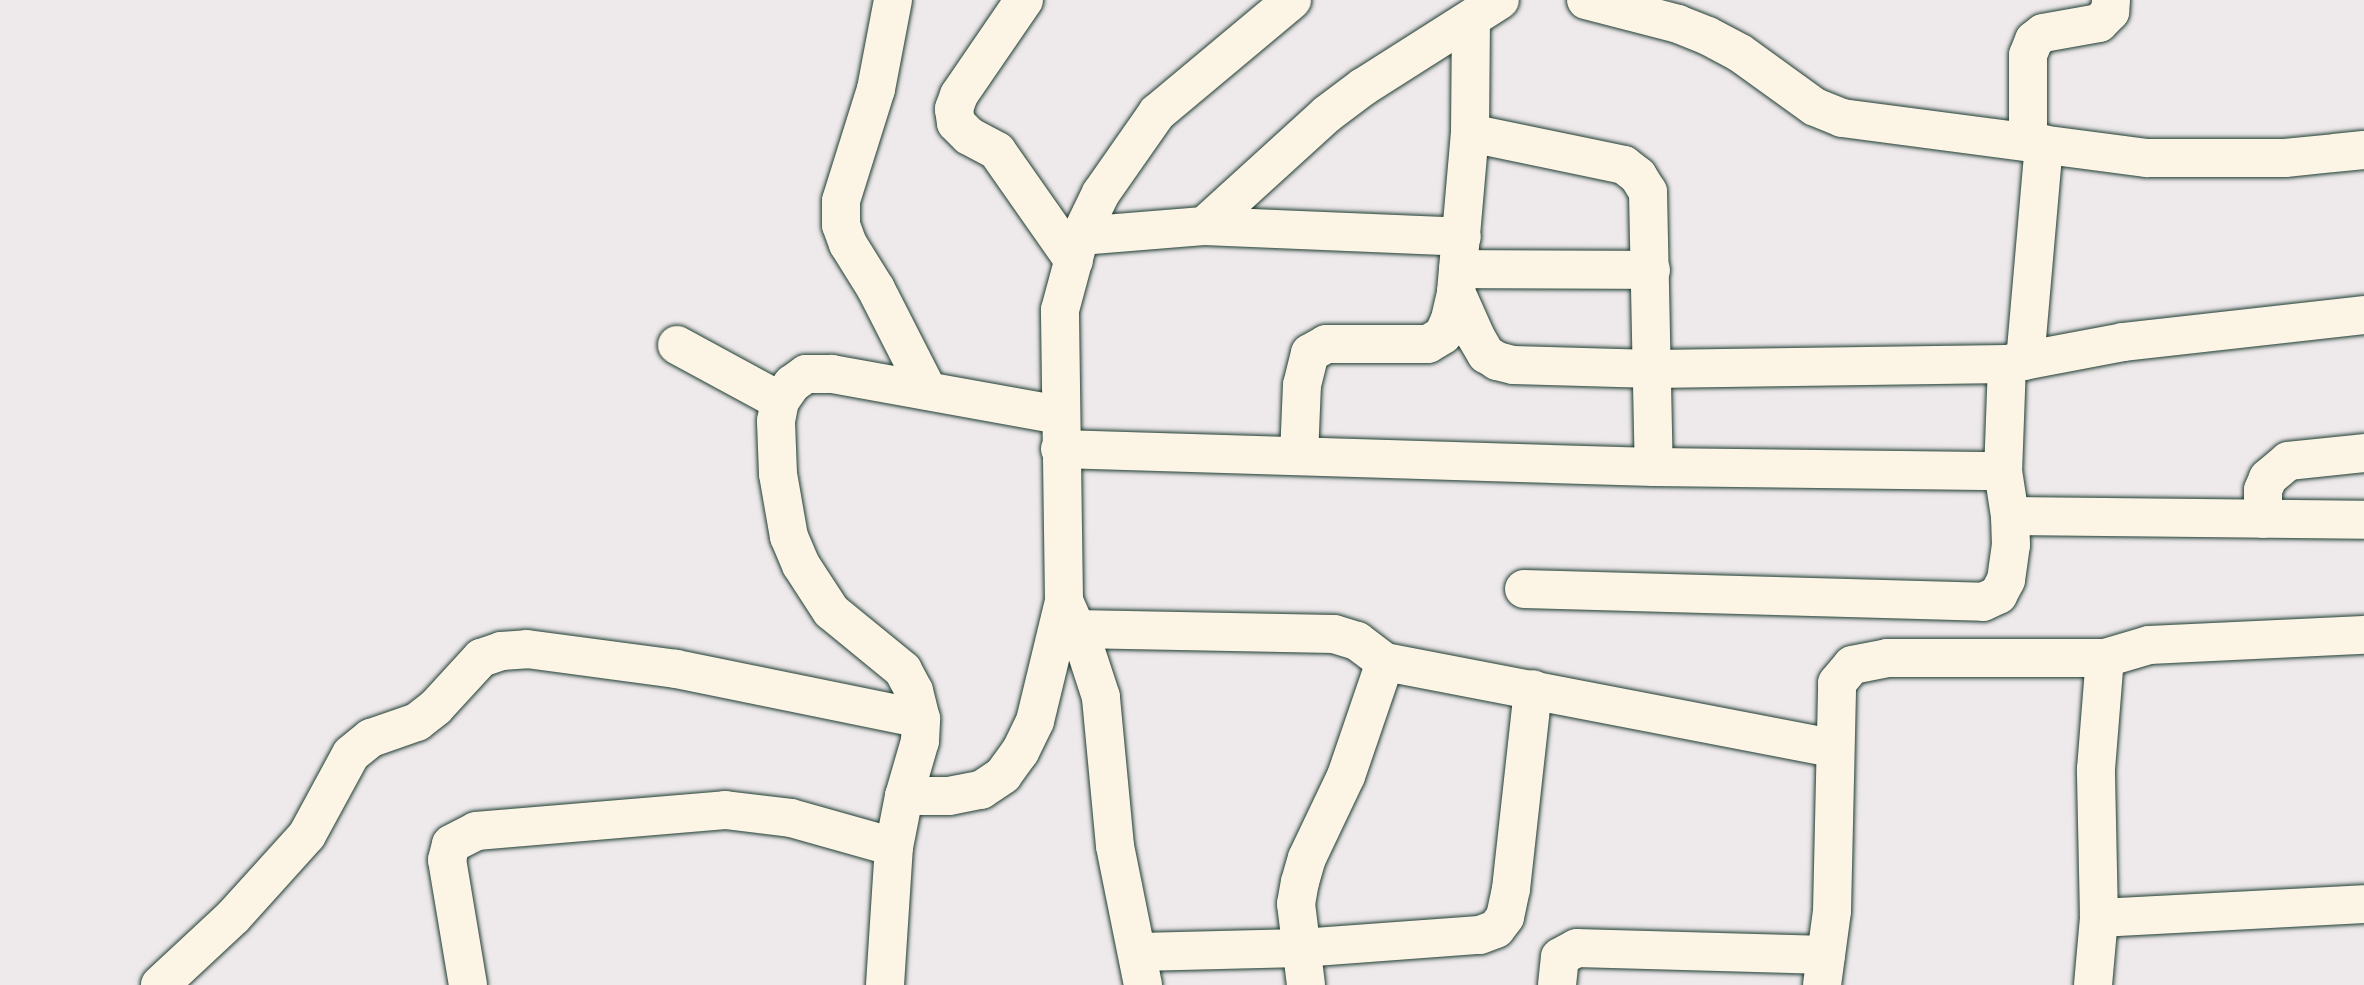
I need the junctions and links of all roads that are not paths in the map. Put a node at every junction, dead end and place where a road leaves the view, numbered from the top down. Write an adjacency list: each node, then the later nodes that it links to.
1 (893, 0): 20 (street)
2 (1024, 0): 13 (street)
3 (1252, 0): 8 (street)
4 (1292, 0): 8 (street)
5 (1586, 0): 10 (street)
6 (2111, 0): 10 (street)
7 (1486, 9): 9 (street); 12 (street)
8 (1241, 43): 13 (street)
9 (1470, 133): 14 (street); 15 (street)
10 (2036, 143): 11 (street); 18 (street)
11 (2364, 150)
12 (1203, 226): 13 (street); 14 (street)
13 (1077, 248): 22 (street)
14 (1459, 266): 15 (street); 19 (street); 24 (street)
15 (1651, 270): 19 (street)
16 (2364, 315): 18 (street)
17 (677, 345): 21 (street)
18 (2016, 363): 19 (street); 26 (street)
19 (1653, 369): 25 (street)
20 (928, 391): 21 (street); 22 (street)
21 (780, 401): 36 (street)
22 (1060, 432): 24 (street); 31 (street)
23 (2364, 453): 28 (street)
24 (1299, 456): 25 (street)
25 (1654, 467): 26 (street)
26 (2003, 471): 27 (street)
27 (2010, 516): 28 (street); 30 (street)
28 (2263, 519): 29 (street)
29 (2364, 520)
30 (1524, 589)
31 (1070, 615): 34 (street); 38 (street); 43 (street)
32 (2364, 635): 33 (street)
33 (2105, 657): 37 (street); 41 (street)
34 (1385, 663): 35 (street); 42 (street)
35 (1534, 689): 37 (street); 42 (street)
36 (921, 719): 38 (street); 45 (street)
37 (1835, 749): 44 (street)
38 (904, 796): 39 (street)
39 (894, 847): 46 (street); 47 (street)
40 (2364, 904): 41 (street)
41 (2099, 918): 49 (street)
42 (1303, 967): 43 (street)
43 (1141, 969)
44 (1824, 970): 48 (street)
45 (160, 985)
46 (468, 985)
47 (885, 985)
48 (1557, 985)
49 (2093, 985)

